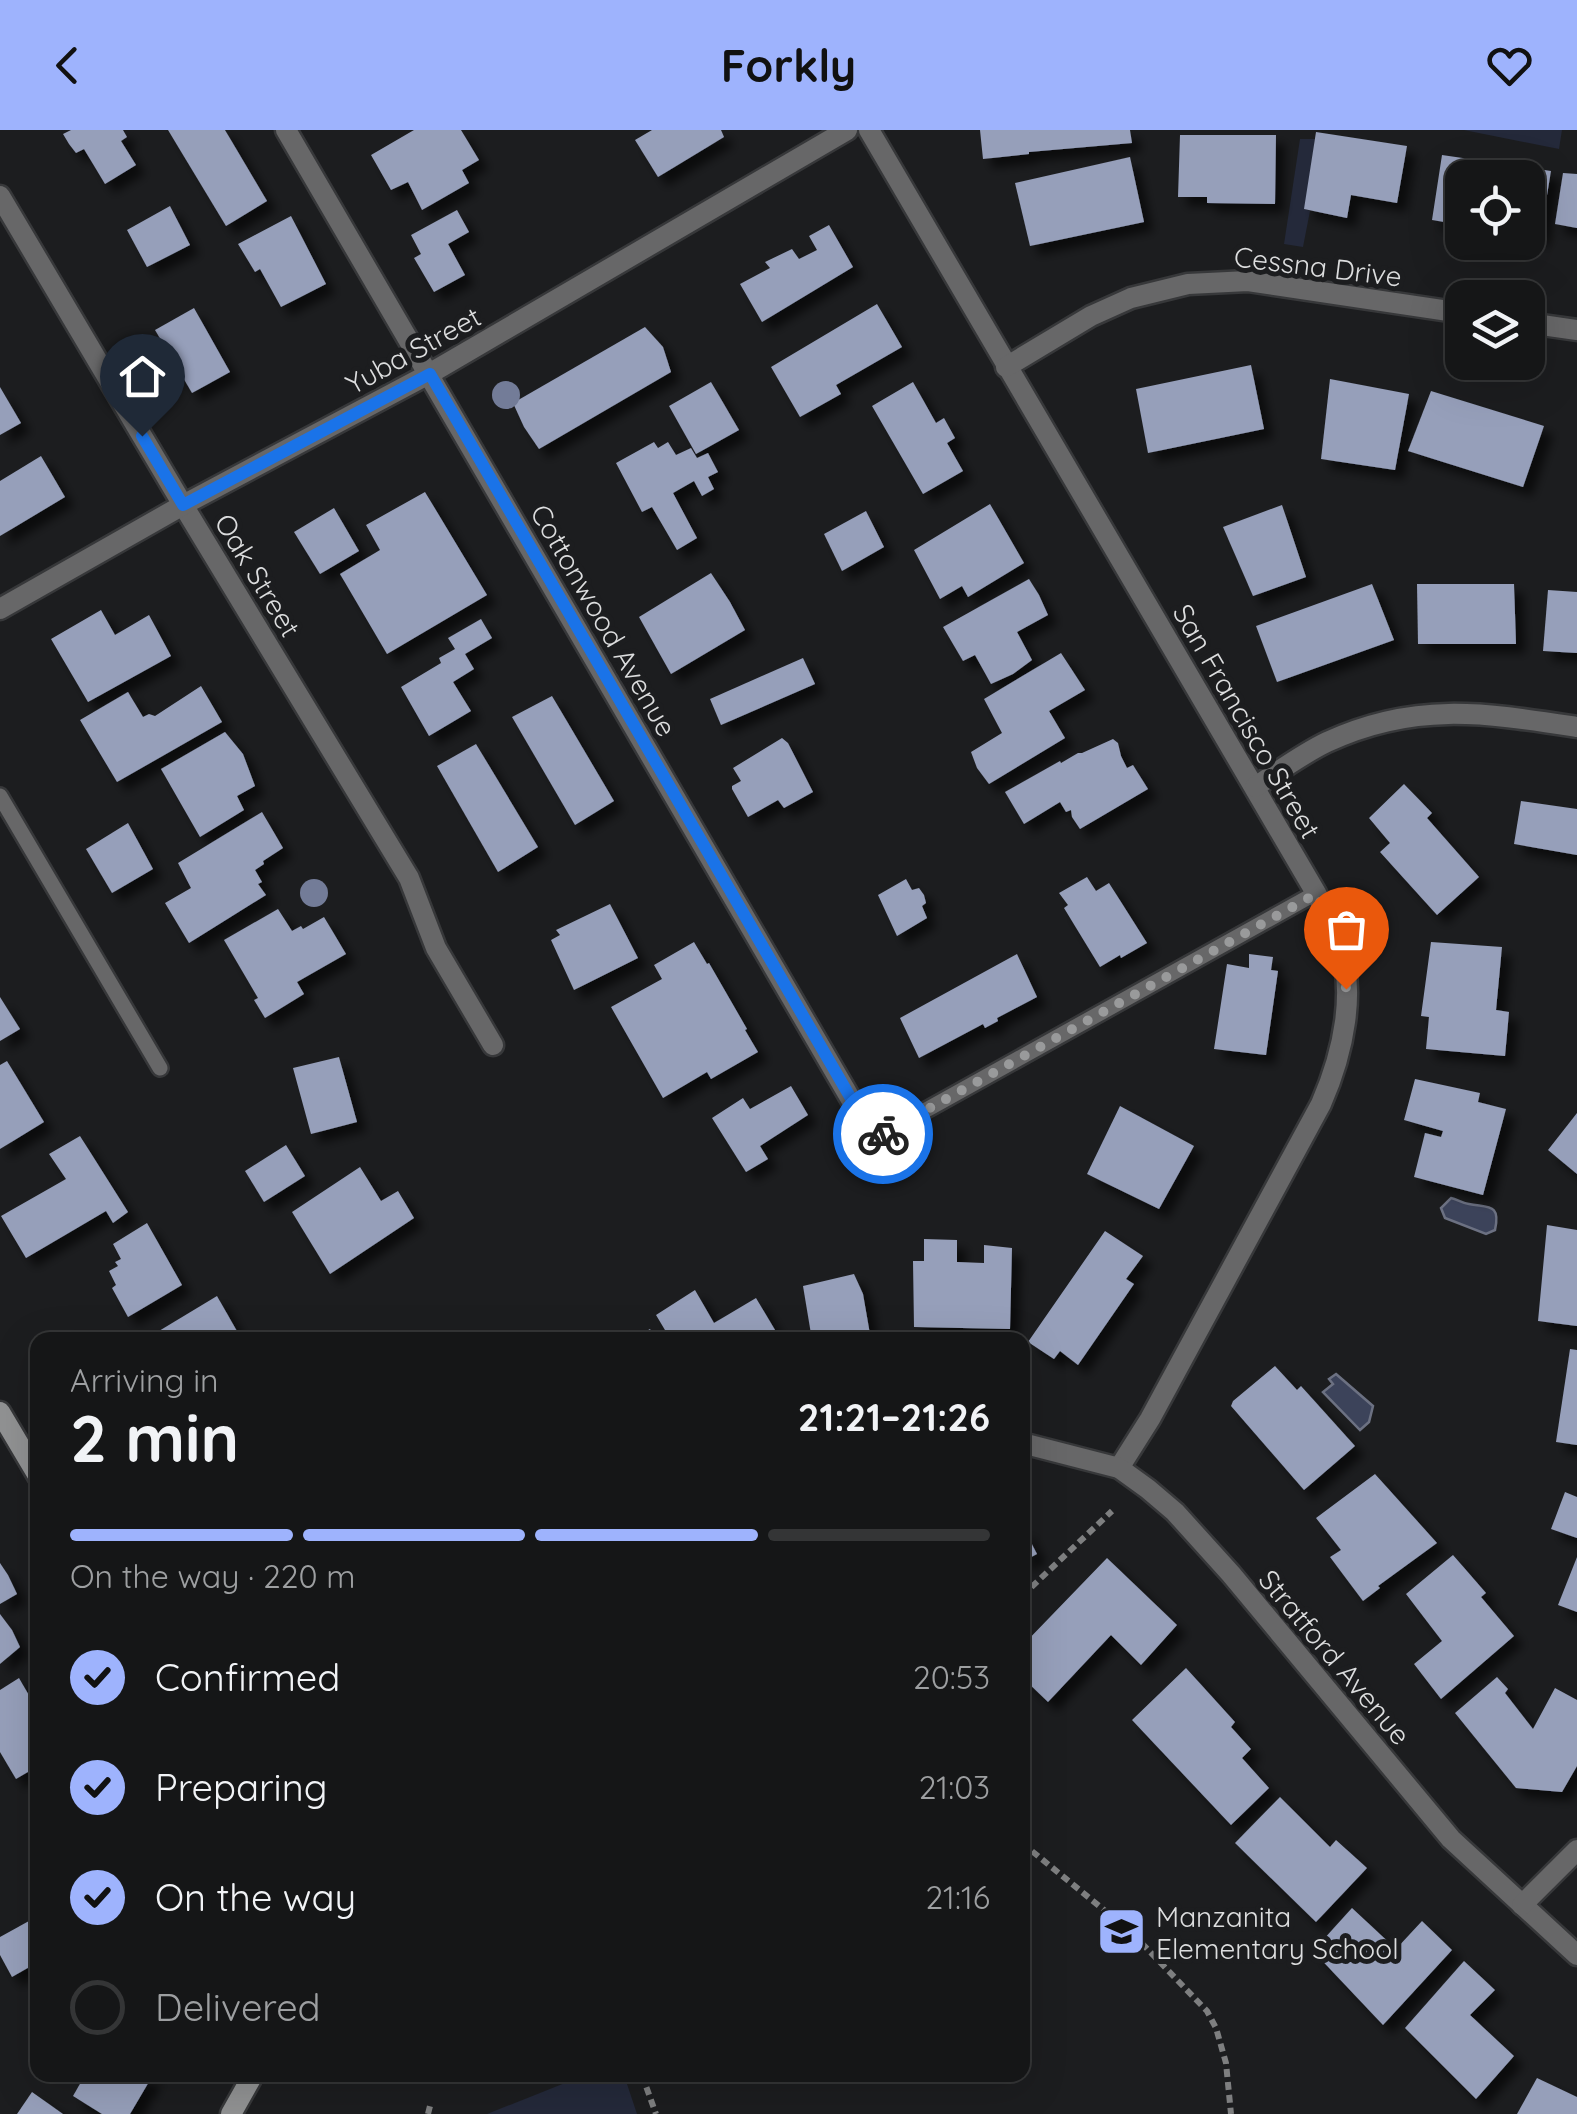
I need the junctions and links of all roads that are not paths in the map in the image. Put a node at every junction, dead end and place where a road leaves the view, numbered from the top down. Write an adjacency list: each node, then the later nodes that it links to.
1 (286, 130): 9 (street, Cottonwood Avenue)
2 (847, 130): 9 (street, Yuba Street)
3 (869, 130): 8 (street, San Francisco Street)
4 (0, 196): 10 (street, Oak Street)
5 (1445, 310): 8 (street, Cessna Drive)
6 (1545, 325): 7 (street)
7 (1577, 330)
8 (1006, 366): 13 (street, San Francisco Street)
9 (430, 374): 10 (street, Yuba Street); 18 (street, Cottonwood Avenue)
10 (183, 505): 11 (street, Yuba Street); 16 (street, Oak Street)
11 (0, 609)
12 (1577, 727): 13 (street)
13 (1255, 787): 15 (street, San Francisco Street)
14 (0, 796): 17 (lane)
15 (1316, 894): 18 (lane); 22 (street, San Francisco Street)
16 (493, 1045)
17 (160, 1068)
18 (874, 1138)
19 (0, 1412): 21 (street)
20 (1030, 1445): 22 (street, Stratford Avenue)
21 (30, 1463)
22 (1119, 1468): 24 (street, Stratford Avenue)
23 (1577, 1850): 24 (street)
24 (1522, 1905): 25 (street, Stratford Avenue)
25 (1577, 1955)
26 (249, 2082): 27 (street)
27 (231, 2114)

